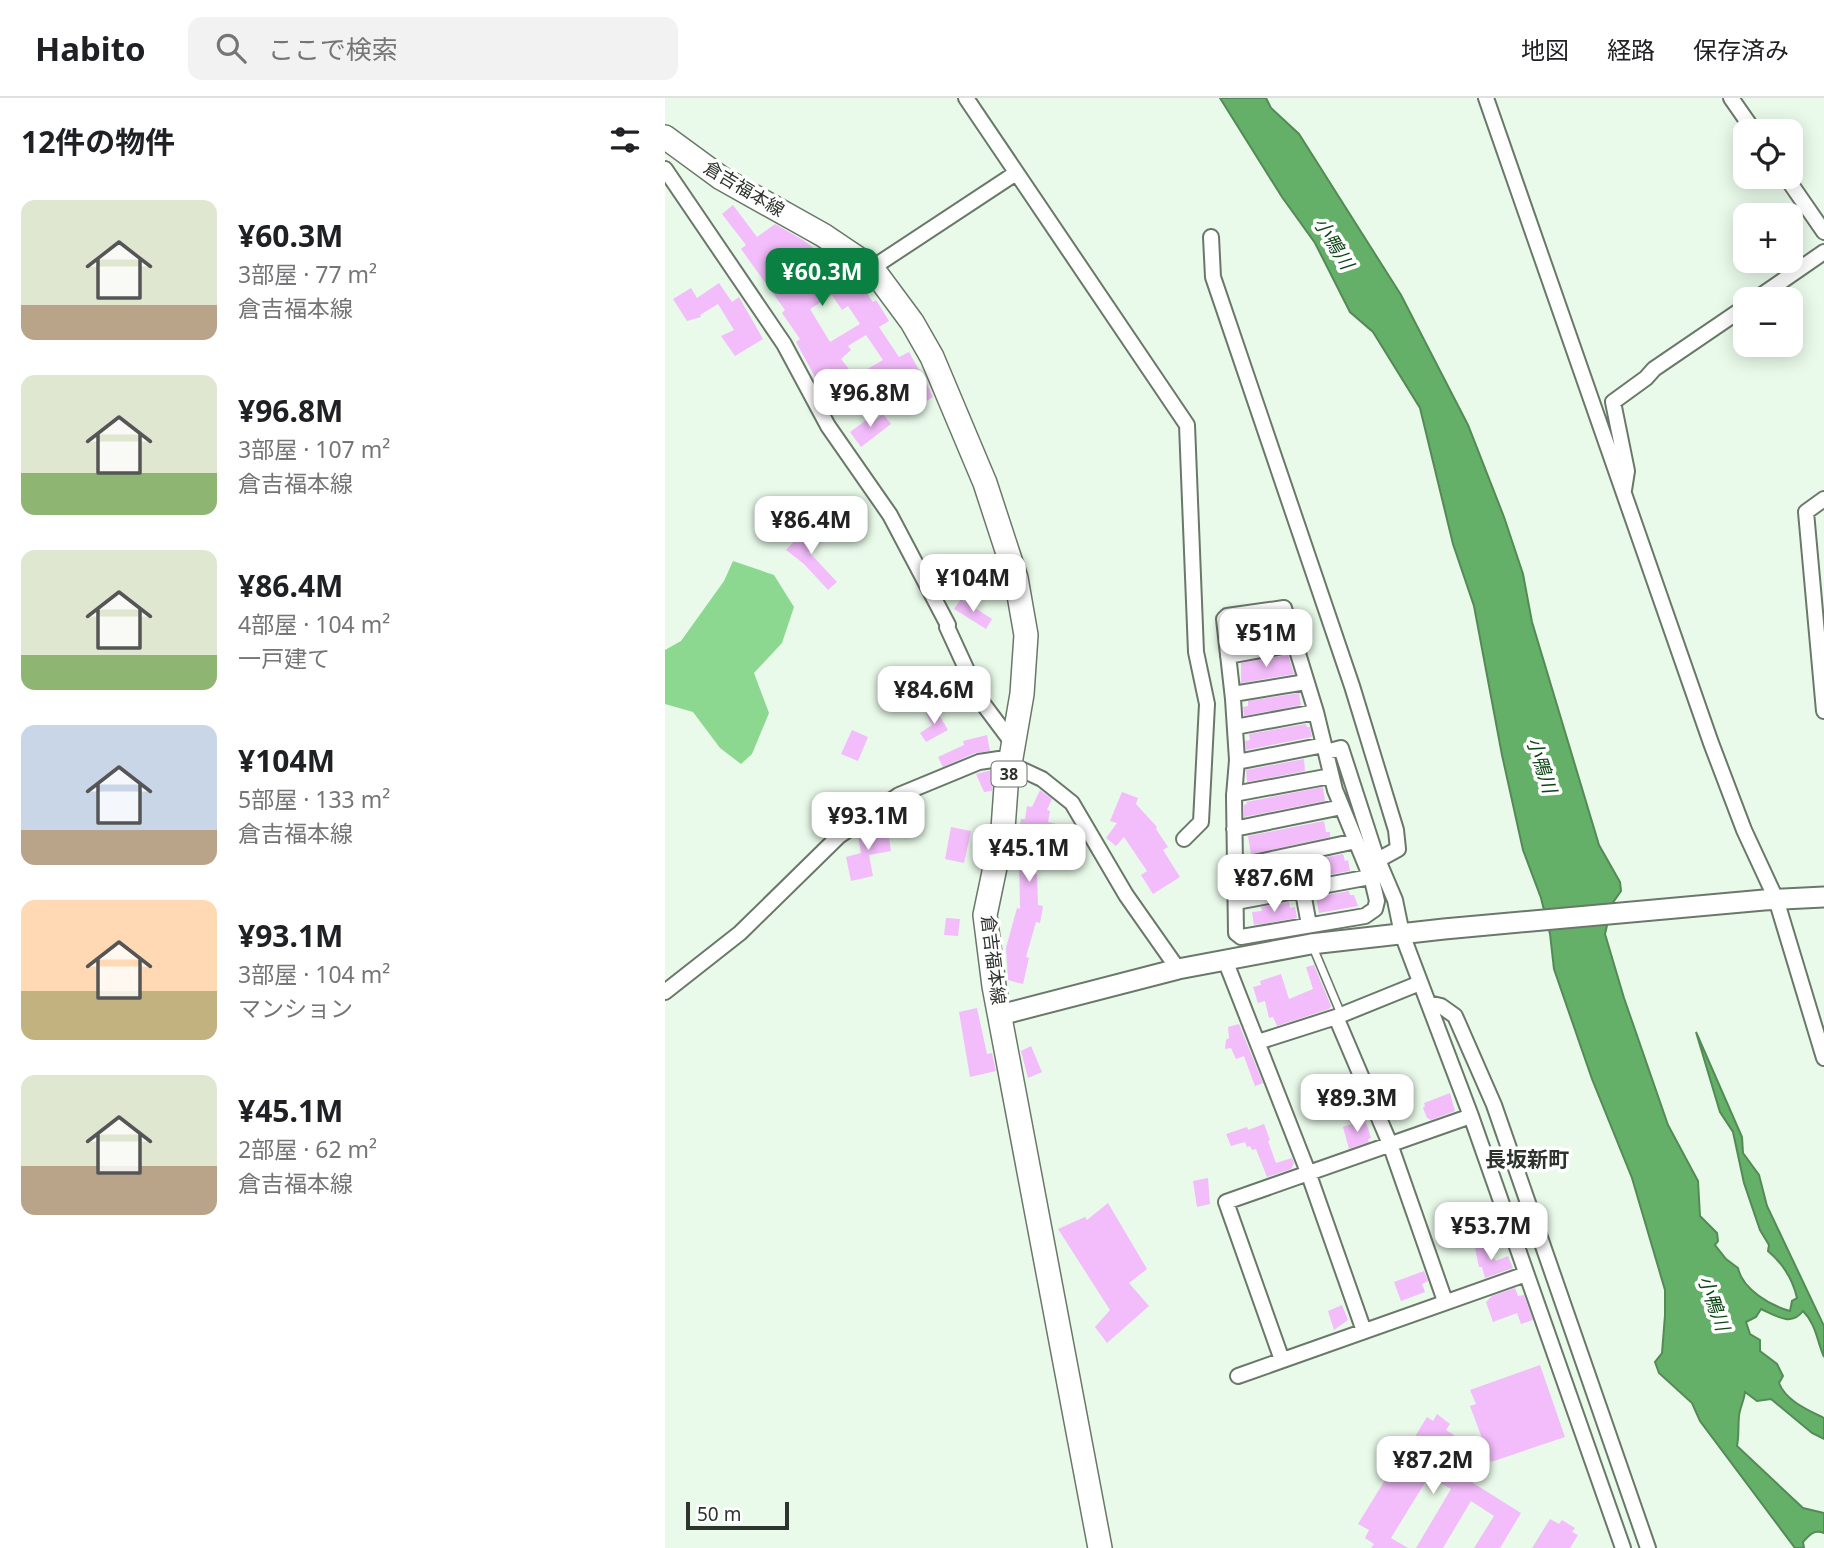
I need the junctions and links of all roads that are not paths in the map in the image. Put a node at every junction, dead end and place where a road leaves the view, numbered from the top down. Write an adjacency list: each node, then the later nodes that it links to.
1 (966, 98): 7 (street)
2 (1486, 98): 15 (street)
3 (1731, 98): 4 (street)
4 (1746, 119)
5 (665, 137): 12 (main road, 倉吉福本線 / 38)
6 (665, 169): 25 (street)
7 (1016, 173): 12 (street); 31 (street)
8 (1794, 189): 9 (street)
9 (1824, 232)
10 (1212, 237): 34 (street)
11 (1824, 252): 13 (street)
12 (872, 268): 25 (main road, 倉吉福本線 / 38)
13 (1773, 287)
14 (1733, 315): 15 (street)
15 (1624, 491): 39 (street)
16 (1824, 499): 21 (street)
17 (1294, 644): 18 (street); 18 (street); 19 (street)
18 (1228, 656): 20 (street)
19 (1306, 681): 20 (street); 22 (street)
20 (1233, 694): 23 (street)
21 (1824, 711)
22 (1315, 712): 23 (street); 24 (street)
23 (1235, 727): 26 (street)
24 (1325, 749): 26 (street); 27 (street); 34 (street)
25 (1013, 755): 44 (street); 46 (street); 48 (main road, 倉吉福本線 / 38)
26 (1237, 762): 28 (street)
27 (1331, 776): 28 (street); 29 (street)
28 (1234, 794): 30 (street)
29 (1342, 807): 30 (street); 32 (street)
30 (1234, 829): 35 (street)
31 (1184, 839)
32 (1356, 841): 33 (street); 36 (street)
33 (1296, 854): 35 (street); 37 (street)
34 (1378, 860): 42 (street)
35 (1235, 867): 40 (street)
36 (1370, 877): 37 (street); 41 (street)
37 (1303, 889): 40 (street); 41 (street)
38 (1824, 897): 39 (street)
39 (1770, 900): 42 (street); 51 (street)
40 (1236, 902): 41 (street)
41 (1310, 934): 42 (street); 43 (street); 49 (lane)
42 (1402, 934): 45 (street)
43 (1225, 960): 44 (street); 50 (street)
44 (1178, 969): 48 (street)
45 (1420, 983): 47 (street); 49 (street)
46 (665, 992)
47 (1428, 1003): 52 (street); 62 (street)
48 (1000, 1014): 60 (main road, 倉吉福本線 / 38)
49 (1338, 1016): 50 (street); 53 (street)
50 (1258, 1042): 54 (street)
51 (1824, 1058)
52 (1471, 1116): 53 (street); 55 (street)
53 (1390, 1144): 54 (street); 56 (street)
54 (1308, 1172): 57 (street); 58 (street)
55 (1526, 1274): 56 (street); 61 (street)
56 (1445, 1301): 57 (street)
57 (1364, 1331): 58 (street)
58 (1282, 1360): 59 (street)
59 (1238, 1377)
60 (1100, 1548)
61 (1623, 1548)
62 (1648, 1548)

